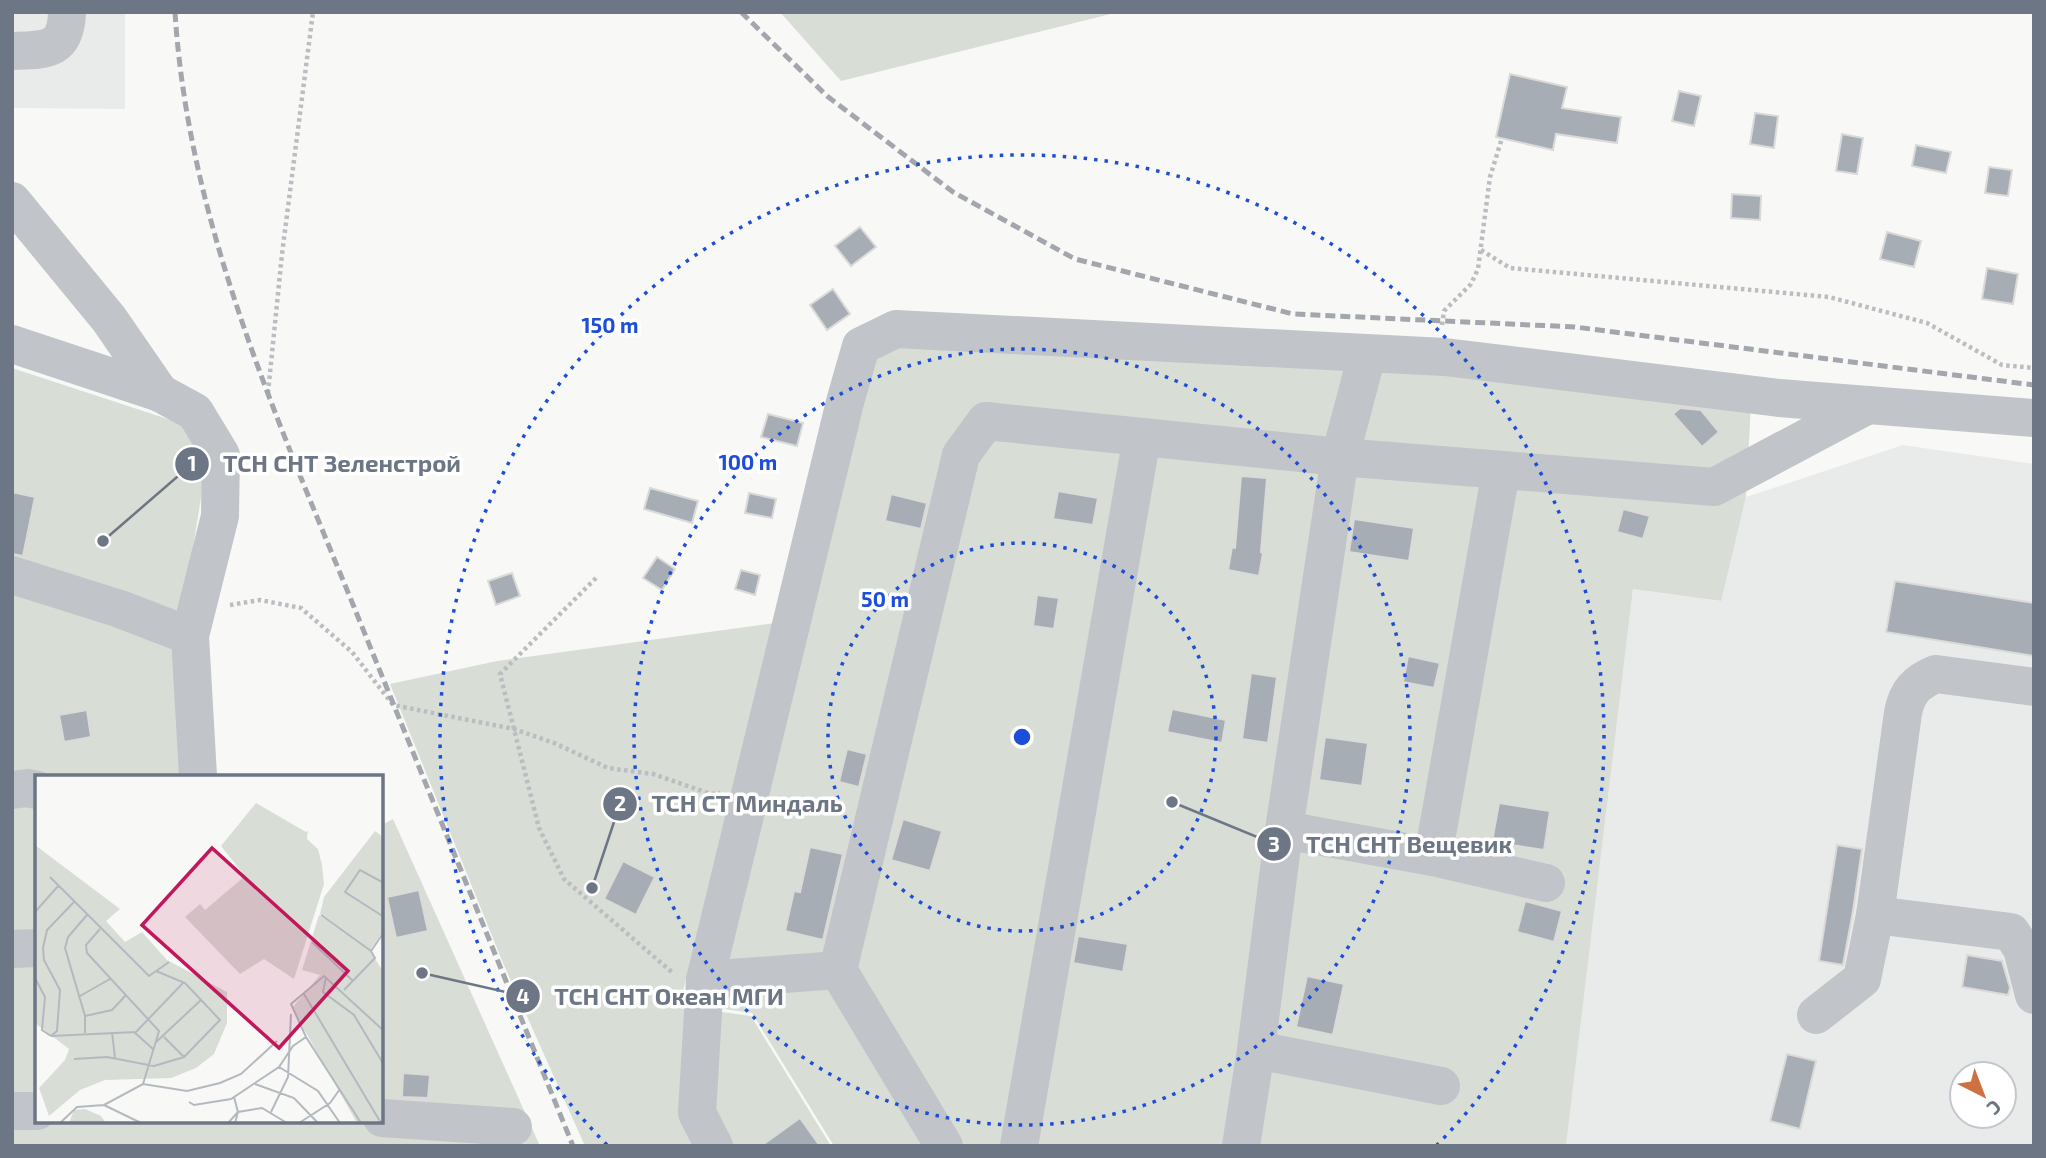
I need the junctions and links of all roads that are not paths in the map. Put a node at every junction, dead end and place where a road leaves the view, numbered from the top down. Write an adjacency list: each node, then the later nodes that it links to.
1 (63, 27): 2 (street)
2 (12, 51)
3 (12, 201): 6 (street)
4 (12, 344): 6 (street)
5 (1367, 355): 7 (street); 10 (street); 25 (street)
6 (160, 393): 13 (street)
7 (1868, 405): 8 (street); 11 (street)
8 (2034, 418)
9 (1142, 437): 10 (street); 24 (street); 36 (street)
10 (1340, 457): 11 (street); 18 (street)
11 (1501, 471): 19 (street)
12 (12, 575): 13 (street)
13 (190, 636): 15 (street)
14 (2034, 687): 21 (street)
15 (198, 775)
16 (12, 790): 17 (street)
17 (35, 790)
18 (1284, 830): 19 (street); 28 (street)
19 (1433, 857): 20 (street)
20 (1546, 883)
21 (1875, 915): 26 (street); 27 (street)
22 (35, 948): 23 (street)
23 (12, 949)
24 (838, 970): 25 (street); 35 (street)
25 (704, 989): 34 (street)
26 (2034, 995)
27 (1816, 1015)
28 (1256, 1050): 29 (street); 37 (street)
29 (1441, 1086)
30 (12, 1111): 31 (street)
31 (35, 1111)
32 (383, 1118): 33 (street)
33 (513, 1127)
34 (714, 1146)
35 (944, 1146)
36 (1019, 1146)
37 (1241, 1146)

